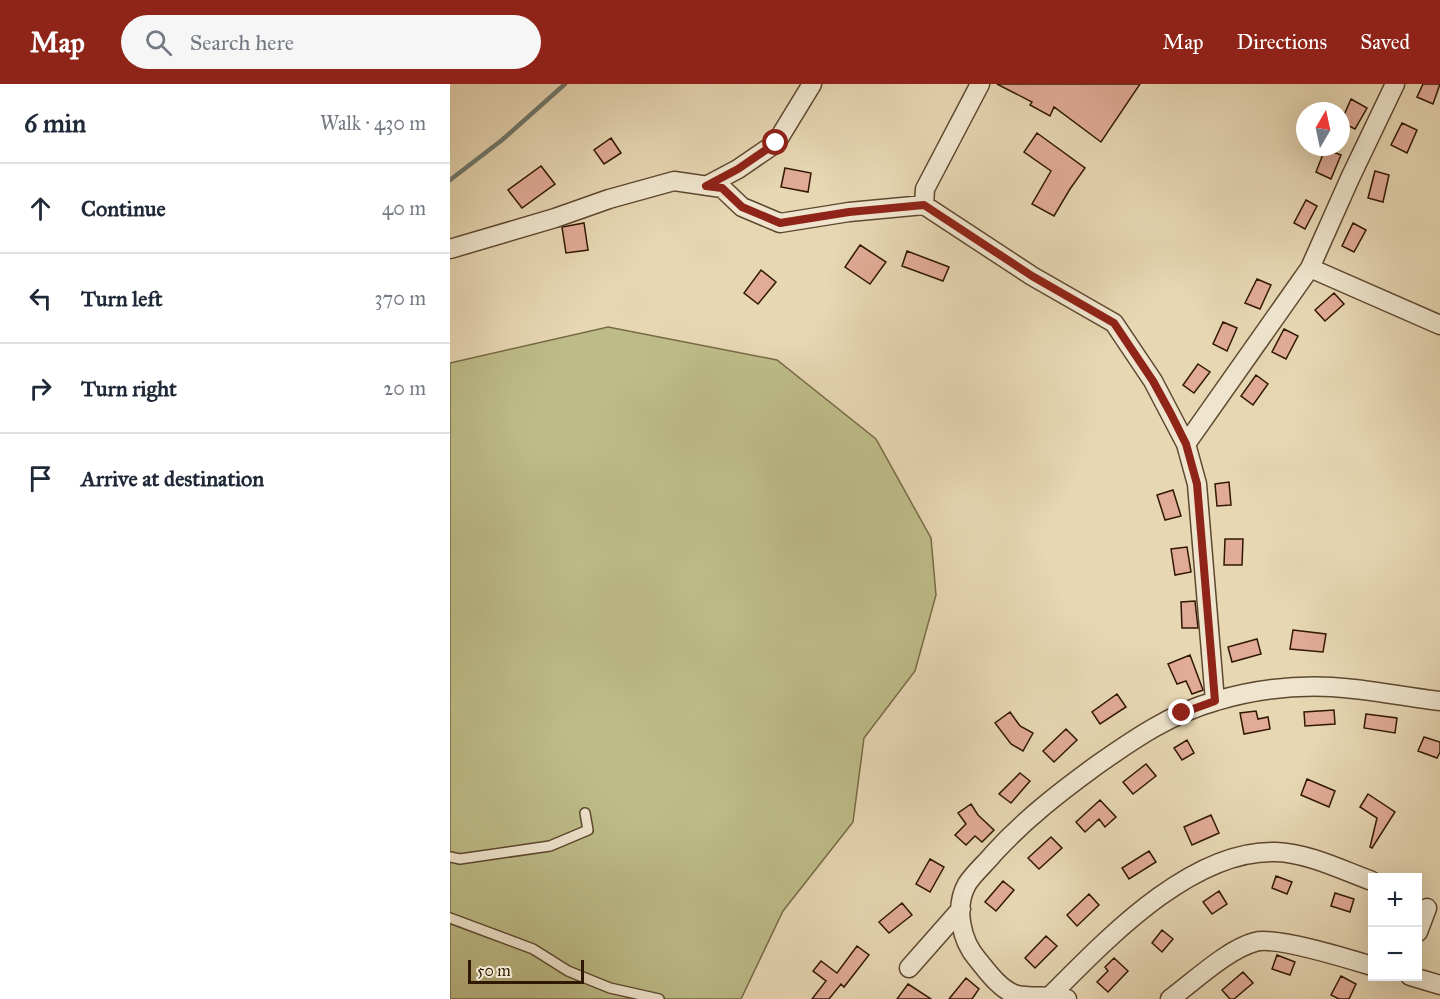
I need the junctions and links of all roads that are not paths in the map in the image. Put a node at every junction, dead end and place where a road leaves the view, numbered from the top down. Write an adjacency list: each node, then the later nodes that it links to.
1 (812, 84): 4 (street)
2 (980, 84): 5 (street)
3 (1395, 84): 7 (street)
4 (706, 186): 5 (street); 6 (street)
5 (924, 205): 9 (street)
6 (450, 249)
7 (1310, 268): 8 (street); 9 (street)
8 (1440, 325)
9 (1186, 444): 10 (street)
10 (1215, 701): 11 (street); 16 (street)
11 (1440, 701)
12 (585, 813): 13 (lane)
13 (450, 857)
14 (1368, 880): 23 (street)
15 (1428, 907): 18 (street)
16 (961, 909): 20 (street); 24 (street)
17 (450, 918): 25 (lane)
18 (1420, 927)
19 (1368, 965): 26 (street)
20 (909, 968)
21 (1422, 980): 22 (street)
22 (1440, 985)
23 (1060, 995): 24 (street)
24 (1012, 996)
25 (658, 999)
26 (1170, 999)

